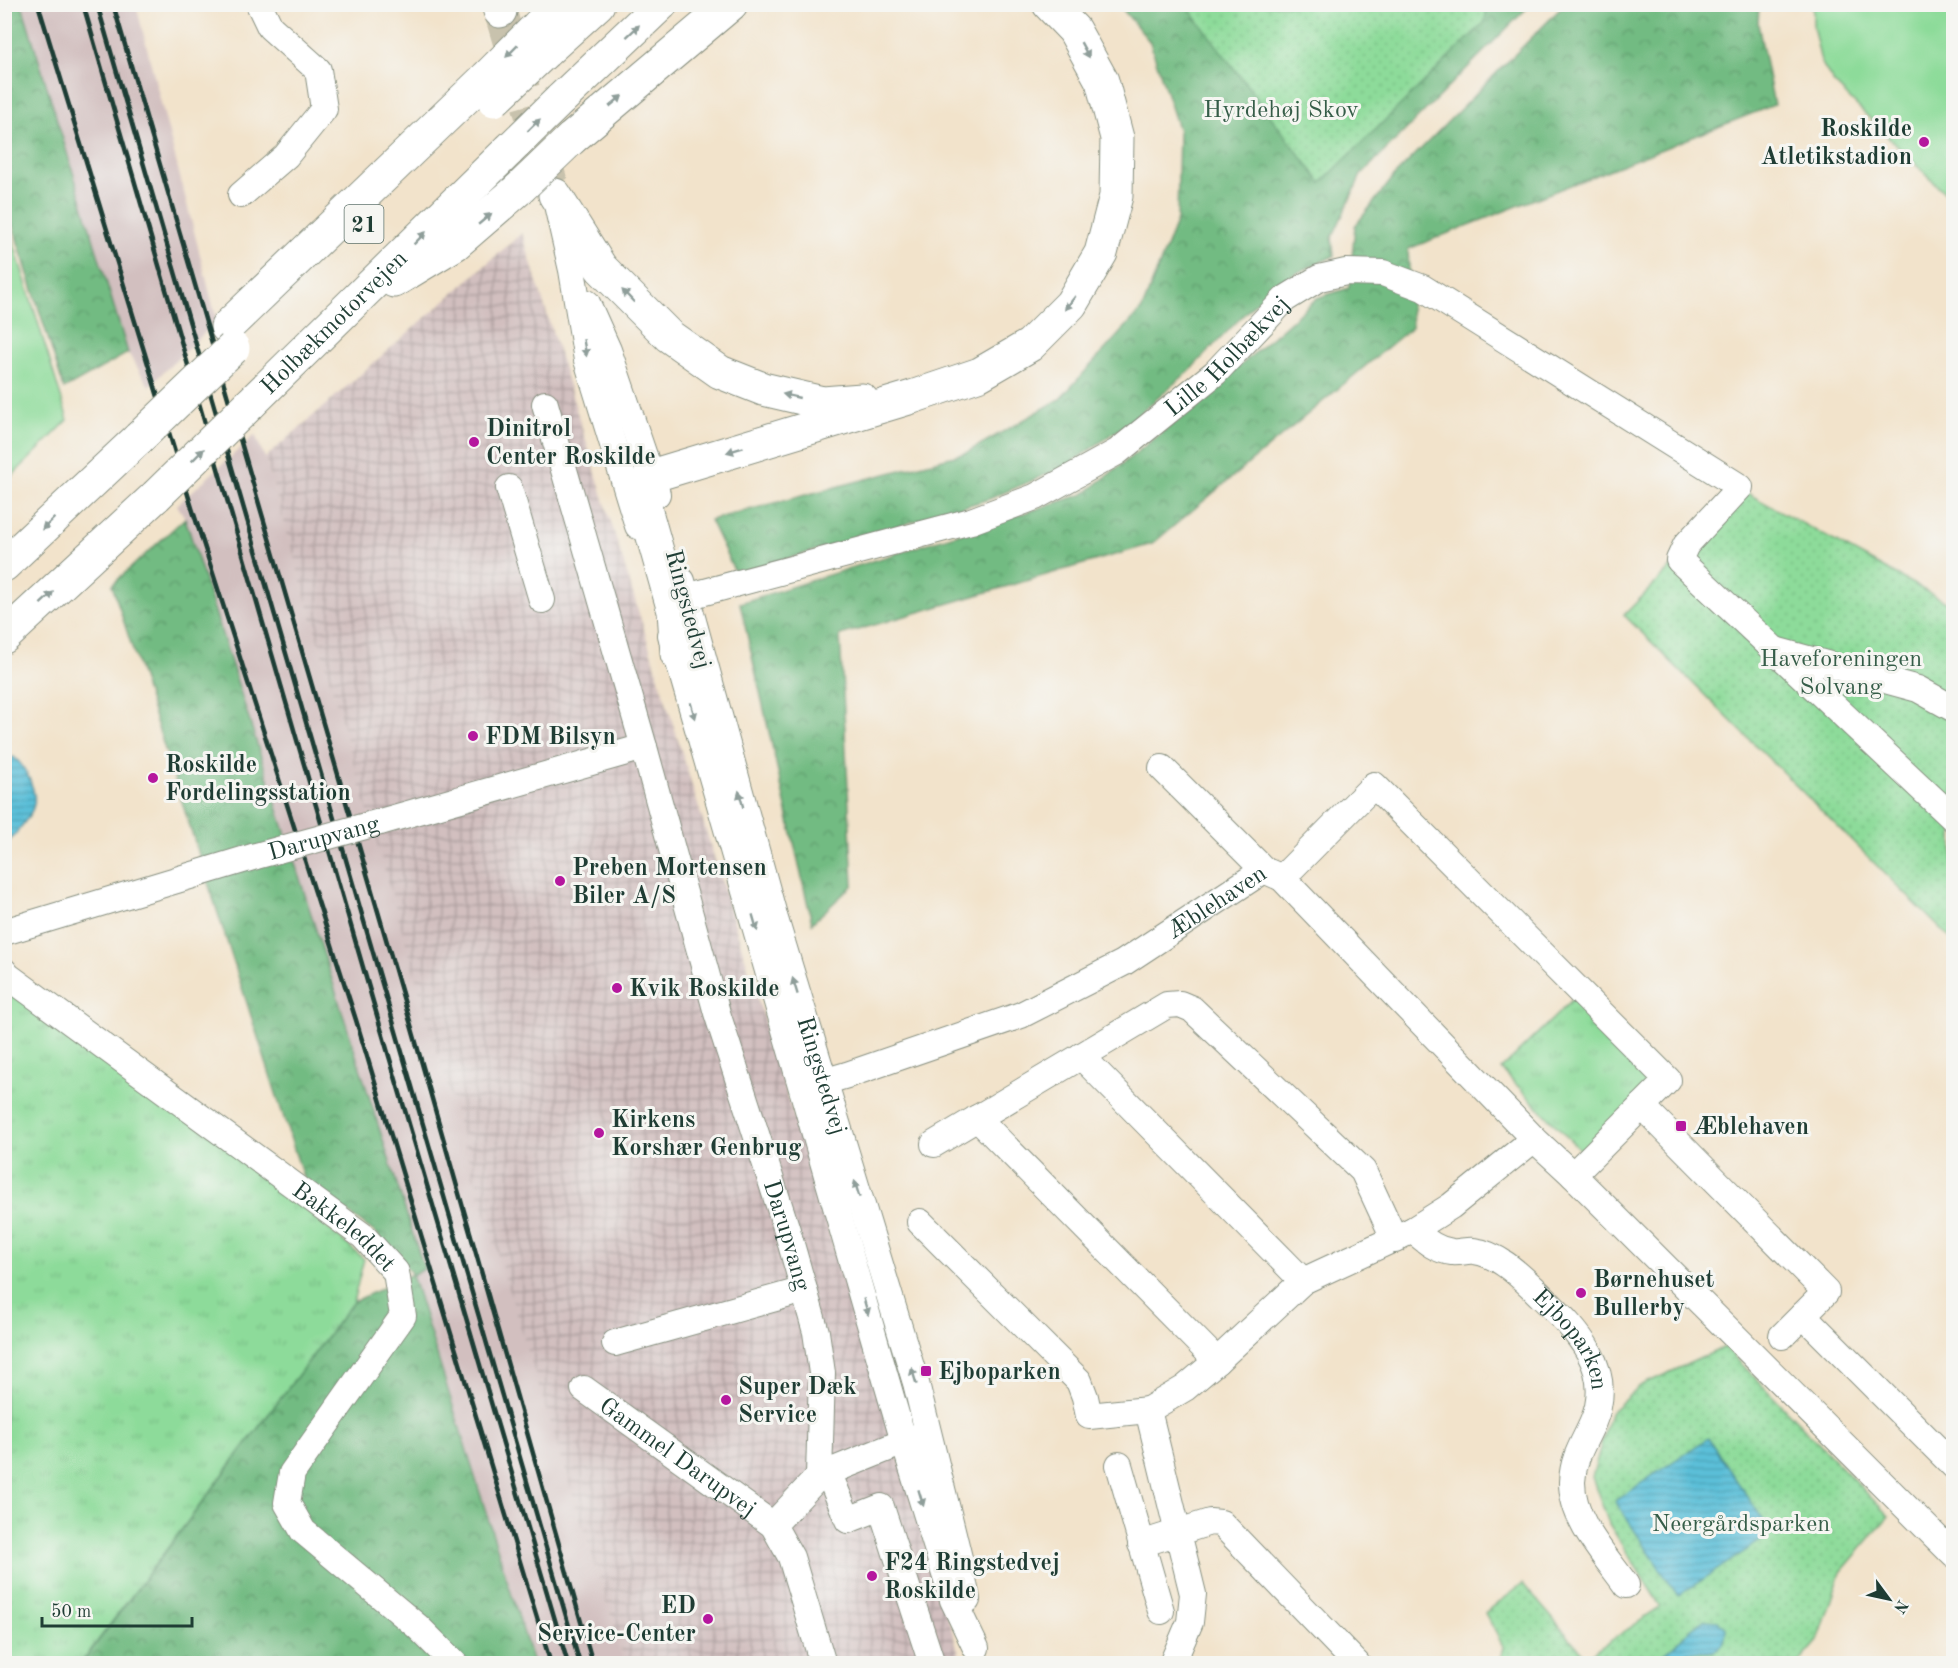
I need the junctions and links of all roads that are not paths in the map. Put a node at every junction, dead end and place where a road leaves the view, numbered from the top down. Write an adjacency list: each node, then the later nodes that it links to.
1 (259, 4): 7 (street)
2 (598, 4): 6 (highway, Holbækmotorvejen / 21)
3 (661, 4): 10 (highway, Holbækmotorvejen / 21, one-way to 3, bridge)
4 (731, 4): 10 (highway, one-way to 4, bridge)
5 (1049, 4): 11 (highway, one-way to 11)
6 (547, 27): 15 (highway, Holbækmotorvejen / 21, one-way to 15, bridge)
7 (241, 195)
8 (555, 195): 9 (street, Ringstedvej); 11 (highway, one-way to 8)
9 (572, 270): 13 (street, Ringstedvej); 20 (street, Ringstedvej, one-way to 20)
10 (349, 309): 18 (highway, Holbækmotorvejen / 21, one-way to 10, bridge)
11 (912, 397): 13 (highway, one-way to 13)
12 (545, 404): 22 (street, Darupvang)
13 (651, 476): 16 (street, Ringstedvej); 20 (highway)
14 (509, 488): 17 (street)
15 (4, 565)
16 (686, 597): 19 (street, Lille Holbækvej); 29 (street, Ringstedvej, one-way to 16)
17 (542, 600)
18 (4, 637)
19 (1773, 650): 21 (street); 24 (street)
20 (677, 654): 29 (street, Ringstedvej, one-way to 29)
21 (1953, 709)
22 (644, 747): 26 (street, Darupvang, bridge); 38 (street, Darupvang)
23 (1162, 768): 25 (street)
24 (1953, 819)
25 (1273, 874): 29 (street, Æblehaven); 30 (street); 32 (street, Æblehaven)
26 (4, 932)
27 (4, 970): 58 (street, Bakkeleddet)
28 (1080, 1056): 31 (street, Ejboparken); 36 (street, Ejboparken); 37 (street)
29 (814, 1085): 45 (street, Ringstedvej, one-way to 29); 46 (street, Ringstedvej, one-way to 46)
30 (1642, 1106): 34 (street); 39 (street)
31 (977, 1118): 33 (street, Ejboparken); 42 (street)
32 (1534, 1139): 34 (street, Æblehaven); 36 (street)
33 (934, 1144)
34 (1573, 1174): 53 (street, Æblehaven)
35 (920, 1222): 44 (street)
36 (1404, 1235): 37 (street); 54 (street, Ejboparken)
37 (1303, 1281): 42 (street)
38 (804, 1290): 41 (street); 49 (street, Darupvang)
39 (1803, 1315): 40 (street); 48 (street)
40 (1782, 1336)
41 (615, 1343)
42 (1217, 1361): 44 (street)
43 (584, 1389): 50 (street, Gammel Darupvej)
44 (1148, 1410): 51 (street)
45 (929, 1432): 46 (street); 56 (street, Ringstedvej)
46 (904, 1442): 49 (street); 56 (street, Ringstedvej, one-way to 56)
47 (1119, 1466): 52 (street)
48 (1953, 1466)
49 (824, 1474): 50 (street, Gammel Darupvej); 60 (street)
50 (773, 1525): 59 (street, Gammel Darupvej)
51 (1179, 1532): 52 (street); 57 (street); 61 (street)
52 (1141, 1544): 55 (street)
53 (1953, 1555)
54 (1626, 1586)
55 (1161, 1611)
56 (979, 1656)
57 (1177, 1661)
58 (455, 1664)
59 (824, 1664)
60 (932, 1664)
61 (1358, 1664)

